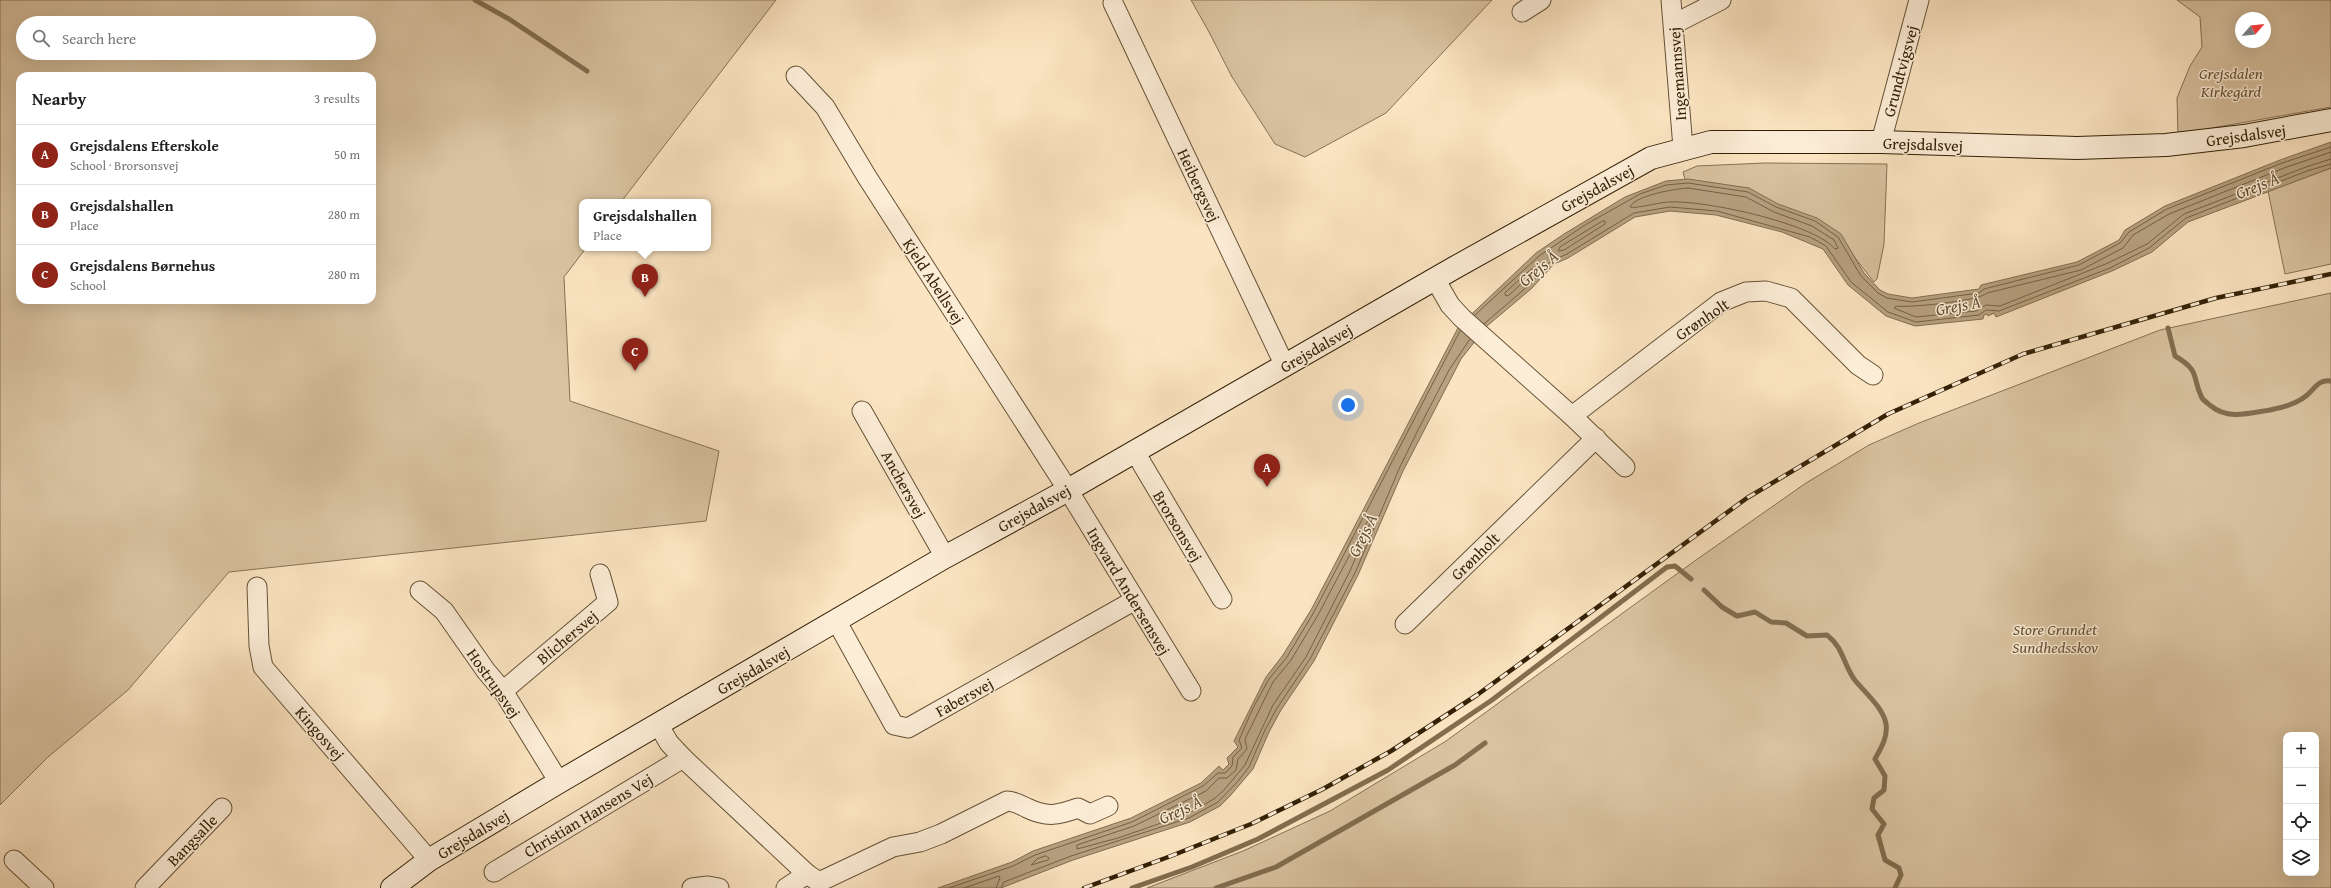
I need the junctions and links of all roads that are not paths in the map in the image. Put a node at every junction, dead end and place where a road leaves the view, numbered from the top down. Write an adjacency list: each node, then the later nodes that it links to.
1 (1541, 0): 6 (street)
2 (1671, 0): 7 (street, Ingemannsvej)
3 (1721, 0): 7 (street)
4 (1919, 0): 10 (street, Grundtvigsvej)
5 (1113, 3): 13 (street, Heibergsvej)
6 (1522, 12)
7 (1674, 24): 11 (street, Ingemannsvej)
8 (796, 76): 20 (street, Kjeld Abellsvej)
9 (2331, 120): 10 (street, Grejsdalsvej)
10 (1881, 142): 11 (street, Grejsdalsvej)
11 (1683, 148): 12 (street, Grejsdalsvej)
12 (1435, 279): 13 (street, Grejsdalsvej); 16 (street)
13 (1285, 366): 18 (street, Grejsdalsvej)
14 (1873, 376): 16 (street, Grønholt)
15 (862, 411): 21 (street, Anchersvej)
16 (1572, 416): 17 (street)
17 (1596, 438): 19 (street); 28 (street, Grønholt)
18 (1135, 452): 20 (street, Grejsdalsvej); 25 (street, Brorsonsvej)
19 (1626, 467)
20 (1068, 490): 21 (street, Grejsdalsvej); 26 (street, Ingvard Andersensvej)
21 (945, 557): 27 (street, Grejsdalsvej)
22 (600, 574): 30 (street, Blichersvej)
23 (257, 587): 37 (street, Kingosvej)
24 (420, 591): 30 (street, Hostrupsvej)
25 (1222, 599)
26 (1135, 600): 27 (street, Fabersvej); 29 (street, Ingvard Andersensvej)
27 (837, 622): 31 (street, Grejsdalsvej)
28 (1406, 624)
29 (1191, 691)
30 (503, 692): 33 (street, Hostrupsvej)
31 (658, 724): 32 (street); 33 (street, Grejsdalsvej)
32 (683, 758): 38 (street, Christian Hansens Vej); 39 (street)
33 (559, 782): 37 (street, Grejsdalsvej)
34 (1108, 806): 39 (street)
35 (222, 808): 41 (street, Bangsalle)
36 (14, 860): 40 (street)
37 (429, 860): 42 (street, Grejsdalsvej)
38 (494, 872)
39 (808, 874): 45 (street)
40 (44, 888)
41 (145, 888)
42 (392, 888)
43 (692, 888): 44 (street)
44 (719, 888)
45 (786, 888)

